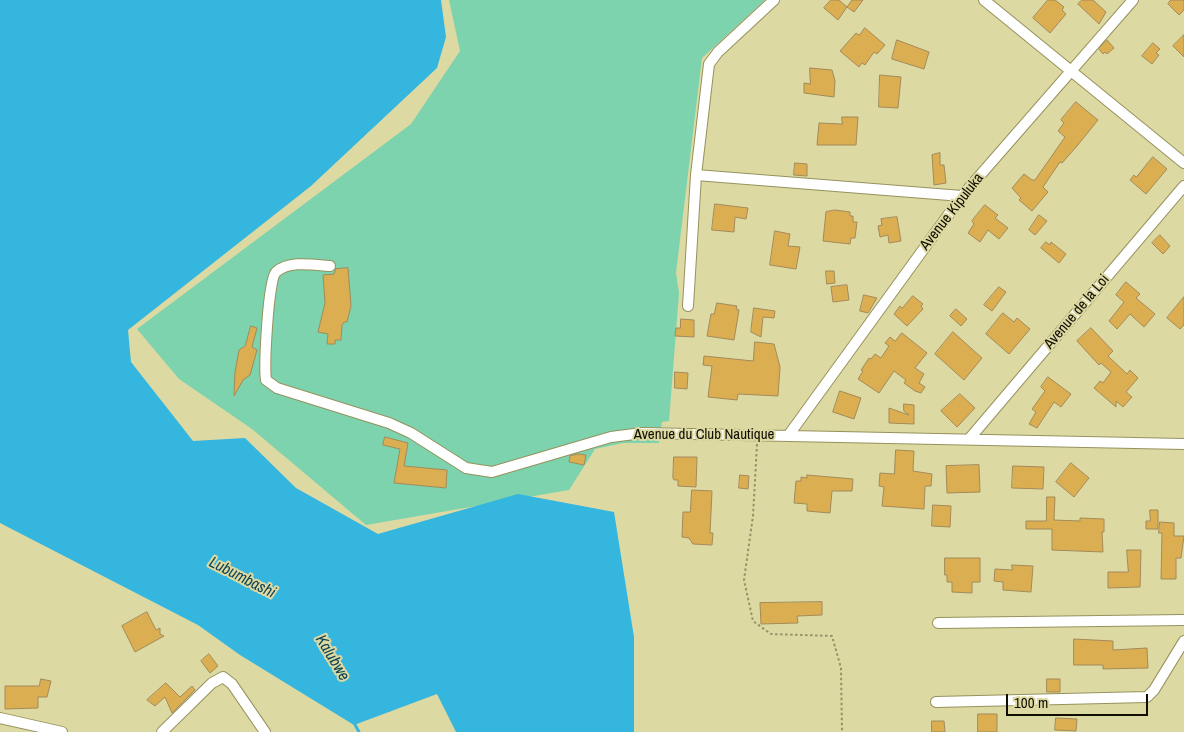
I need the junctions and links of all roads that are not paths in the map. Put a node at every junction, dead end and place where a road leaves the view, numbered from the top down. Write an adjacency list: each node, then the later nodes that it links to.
1 (774, 0): 6 (street)
2 (984, 0): 4 (street)
3 (1133, 0): 4 (street, Avenue Kipuluka)
4 (1070, 71): 5 (street); 8 (street, Avenue Kipuluka)
5 (1184, 163)
6 (696, 175): 8 (street); 10 (street)
7 (1184, 186): 12 (street, Avenue de la Loi)
8 (962, 196): 11 (street, Avenue Kipuluka)
9 (330, 266): 11 (street, Avenue du Club Nautique)
10 (688, 306)
11 (788, 436): 12 (street, Avenue du Club Nautique)
12 (970, 438): 13 (street, Avenue du Club Nautique)
13 (1184, 444)
14 (1184, 620): 15 (street)
15 (938, 623)
16 (1184, 641): 17 (street)
17 (936, 702)
18 (0, 718): 19 (street)
19 (62, 732)
20 (162, 732): 21 (street)
21 (265, 732)

